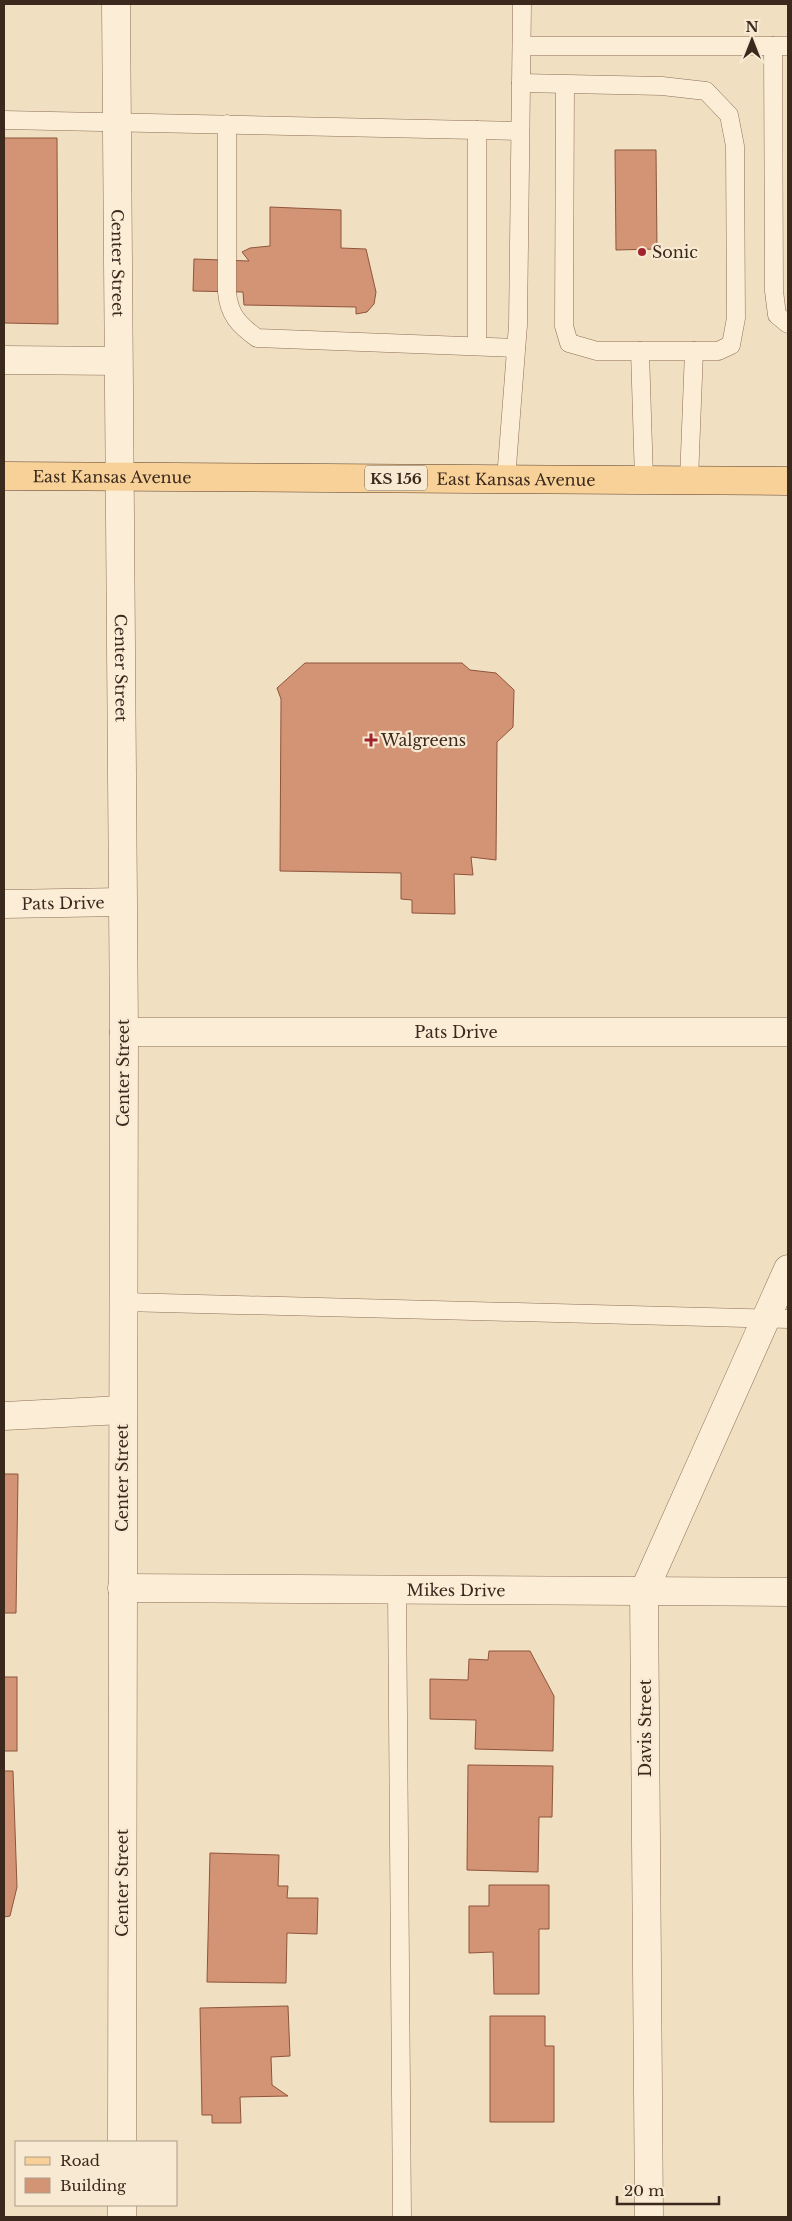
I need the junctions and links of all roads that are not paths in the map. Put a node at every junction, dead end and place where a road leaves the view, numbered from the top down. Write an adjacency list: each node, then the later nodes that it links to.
1 (116, 4): 8 (street, Center Street)
2 (522, 4): 3 (lane)
3 (522, 46): 4 (lane); 5 (lane)
4 (781, 46): 12 (lane)
5 (521, 84): 6 (lane); 11 (lane)
6 (565, 84): 15 (lane); 16 (lane)
7 (4, 120): 8 (lane)
8 (117, 121): 9 (lane); 18 (street, Center Street)
9 (228, 124): 10 (lane); 13 (lane)
10 (477, 130): 11 (lane); 13 (lane)
11 (520, 131): 14 (lane)
12 (788, 324)
13 (476, 346): 14 (lane)
14 (516, 348): 21 (lane)
15 (640, 351): 16 (lane); 22 (lane)
16 (694, 351): 23 (lane)
17 (4, 360): 18 (street)
18 (118, 361): 20 (street, Center Street)
19 (4, 476): 20 (main road, East Kansas Avenue / KS 156)
20 (118, 477): 21 (main road, East Kansas Avenue / KS 156); 25 (street, Center Street)
21 (506, 479): 22 (main road, East Kansas Avenue / KS 156)
22 (644, 480): 23 (main road, East Kansas Avenue / KS 156)
23 (689, 480): 24 (main road, East Kansas Avenue / KS 156)
24 (788, 481)
25 (122, 902): 26 (street, Pats Drive); 27 (street, Center Street)
26 (4, 904)
27 (124, 1032): 28 (street, Pats Drive); 30 (street, Center Street)
28 (788, 1032)
29 (788, 1269): 31 (street, Davis Street)
30 (123, 1302): 31 (lane); 32 (street, Center Street)
31 (777, 1319): 36 (street, Davis Street)
32 (122, 1410): 33 (street); 34 (street, Center Street)
33 (4, 1416)
34 (122, 1588): 35 (street, Mikes Drive); 38 (street, Center Street)
35 (397, 1590): 36 (street, Mikes Drive); 39 (lane)
36 (644, 1592): 37 (street, Mikes Drive); 40 (street, Davis Street)
37 (788, 1592)
38 (122, 2141)
39 (402, 2217)
40 (649, 2217)

